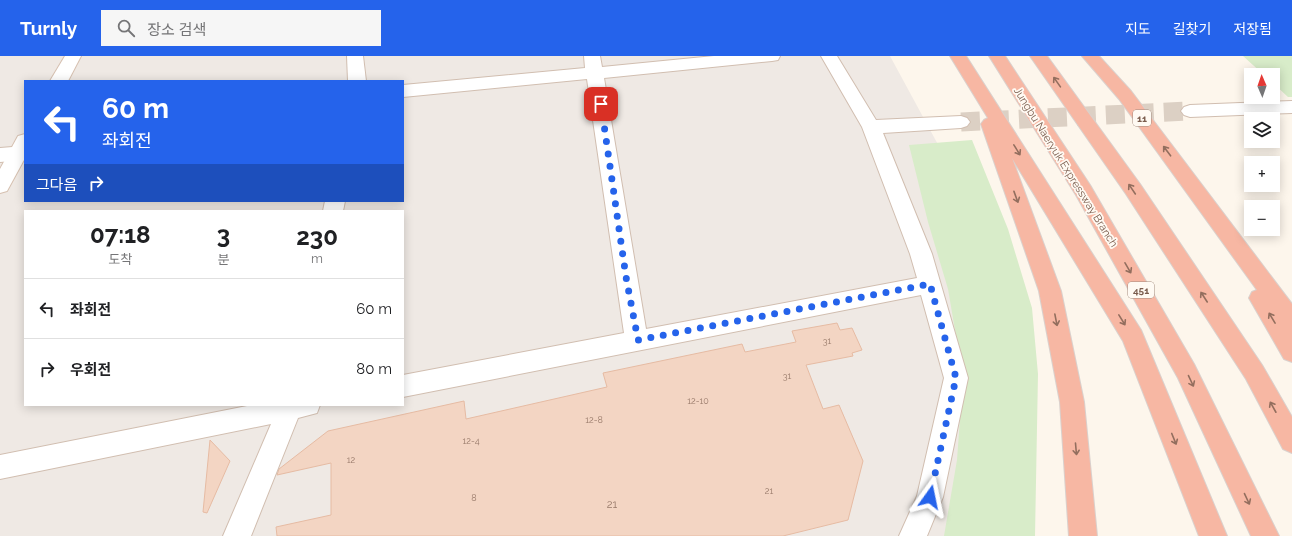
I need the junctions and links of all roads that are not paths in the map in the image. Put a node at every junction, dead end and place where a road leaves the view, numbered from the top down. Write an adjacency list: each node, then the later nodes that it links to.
1 (73, 56): 10 (street)
2 (355, 56): 11 (street)
3 (772, 56): 9 (street)
4 (829, 56): 17 (street)
5 (958, 56): 12 (highway)
6 (997, 56): 33 (highway, Jungbu Naeryuk Expressway Branch / 451, one-way to 33)
7 (1038, 56): 27 (highway, one-way to 7)
8 (1090, 56): 19 (highway, 11, one-way to 8)
9 (594, 64): 13 (street); 23 (street)
10 (60, 80)
11 (357, 80)
12 (974, 81): 31 (highway, one-way to 31); 32 (highway, one-way to 32)
13 (404, 91)
14 (1292, 107): 15 (street)
15 (1190, 111)
16 (961, 122): 17 (street)
17 (871, 127): 21 (street)
18 (17, 151): 20 (street)
19 (1191, 182): 22 (highway); 24 (highway, one-way to 19)
20 (0, 186)
21 (930, 284): 23 (street); 30 (street)
22 (1292, 321)
23 (638, 340): 25 (street)
24 (1292, 352)
25 (404, 386)
26 (296, 406): 28 (street); 29 (street)
27 (1292, 441)
28 (0, 467)
29 (237, 536)
30 (913, 536)
31 (1083, 536)
32 (1213, 536)
33 (1265, 536)

